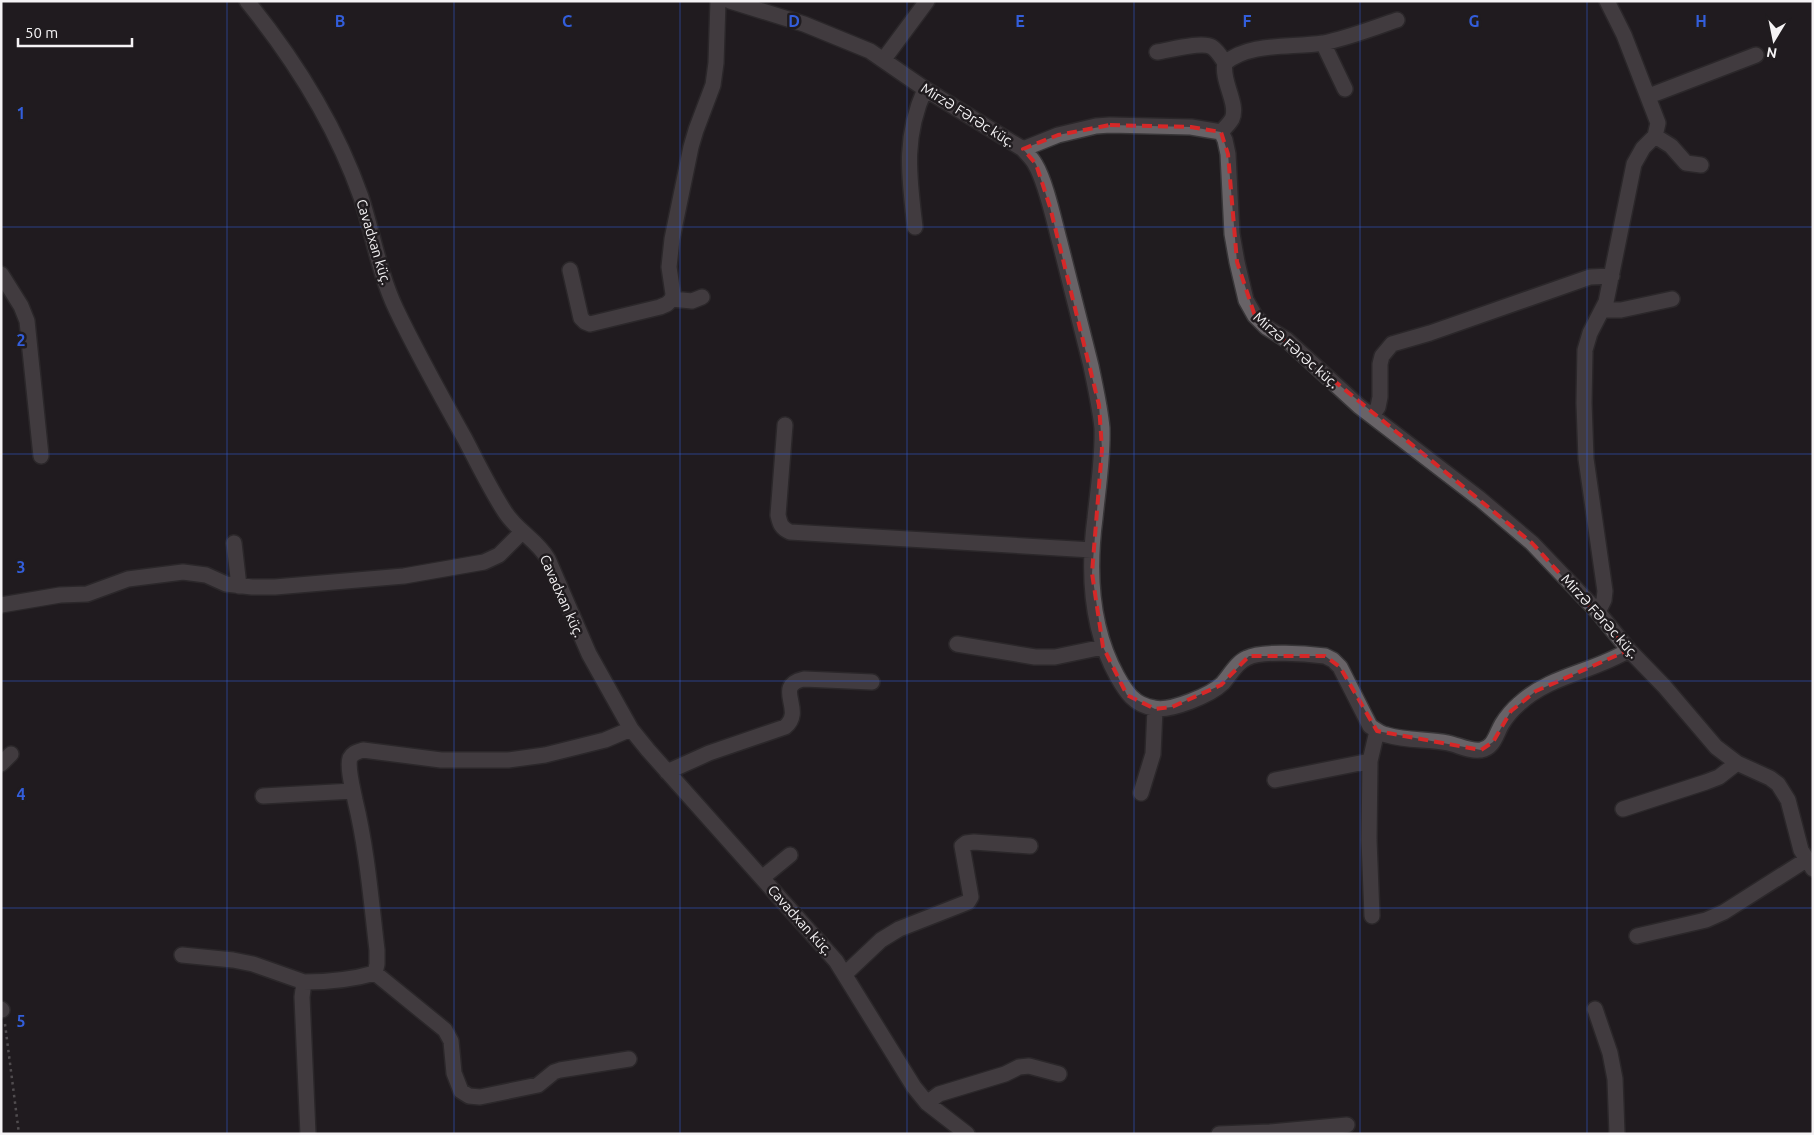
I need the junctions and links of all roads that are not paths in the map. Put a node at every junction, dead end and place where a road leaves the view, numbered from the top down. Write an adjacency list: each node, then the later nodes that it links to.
1 (247, 1): 30 (street, Cavadxan küç.)
2 (718, 1): 23 (street)
3 (730, 1): 10 (street, Mirzə Fərəc küç.)
4 (927, 1): 10 (street)
5 (1607, 1): 14 (street)
6 (1397, 20): 7 (street)
7 (1323, 42): 11 (street); 13 (street)
8 (1157, 52): 11 (street)
9 (1756, 55): 14 (street)
10 (884, 60): 12 (street, Mirzə Fərəc küç.)
11 (1224, 63): 15 (street)
12 (925, 89): 17 (street, Mirzə Fərəc küç.); 19 (street)
13 (1345, 89)
14 (1648, 96): 16 (street)
15 (1221, 132): 17 (street, Mirzə Fərəc küç.); 27 (street, Mirzə Fərəc küç.)
16 (1655, 136): 18 (street); 22 (street)
17 (1023, 149): 32 (street)
18 (1701, 165)
19 (915, 227)
20 (570, 270): 23 (street)
21 (1, 274): 29 (street)
22 (1612, 276): 26 (street); 27 (street)
23 (672, 298): 24 (street)
24 (702, 298)
25 (1672, 299): 26 (street)
26 (1603, 310): 35 (street)
27 (1372, 416): 35 (street, Mirzə Fərəc küç.)
28 (785, 425): 32 (street)
29 (41, 456)
30 (522, 532): 33 (street); 41 (street, Cavadxan küç.)
31 (234, 542): 33 (street)
32 (1092, 550): 37 (street)
33 (239, 586): 34 (street)
34 (1, 605)
35 (1598, 612): 38 (street, Mirzə Fərəc küç.)
36 (957, 644): 37 (street)
37 (1103, 647): 40 (street)
38 (1629, 650): 42 (street); 44 (street, Mirzə Fərəc küç.)
39 (872, 682): 45 (street)
40 (1155, 709): 42 (street); 48 (street)
41 (631, 729): 45 (street, Cavadxan küç.); 47 (street)
42 (1377, 731): 43 (street)
43 (1370, 761): 46 (street); 55 (street)
44 (1736, 763): 50 (street); 53 (street, Mirzə Fərəc küç.)
45 (667, 772): 54 (street, Cavadxan küç.)
46 (1275, 780)
47 (353, 791): 49 (street); 58 (street)
48 (1141, 793)
49 (263, 796)
50 (1623, 809)
51 (1030, 846): 59 (street)
52 (790, 855): 54 (street)
53 (1810, 864): 56 (street)
54 (762, 878): 59 (street, Cavadxan küç.)
55 (1372, 916)
56 (1637, 936)
57 (182, 955): 60 (street)
58 (375, 973): 60 (street); 62 (street)
59 (845, 974): 64 (street, Cavadxan küç.)
60 (304, 982): 66 (street)
61 (1595, 1009): 69 (street)
62 (629, 1059)
63 (1059, 1074): 64 (street)
64 (927, 1104): 67 (street, Cavadxan küç.)
65 (1347, 1125): 68 (street)
66 (308, 1134)
67 (967, 1134)
68 (1220, 1134)
69 (1617, 1134)

